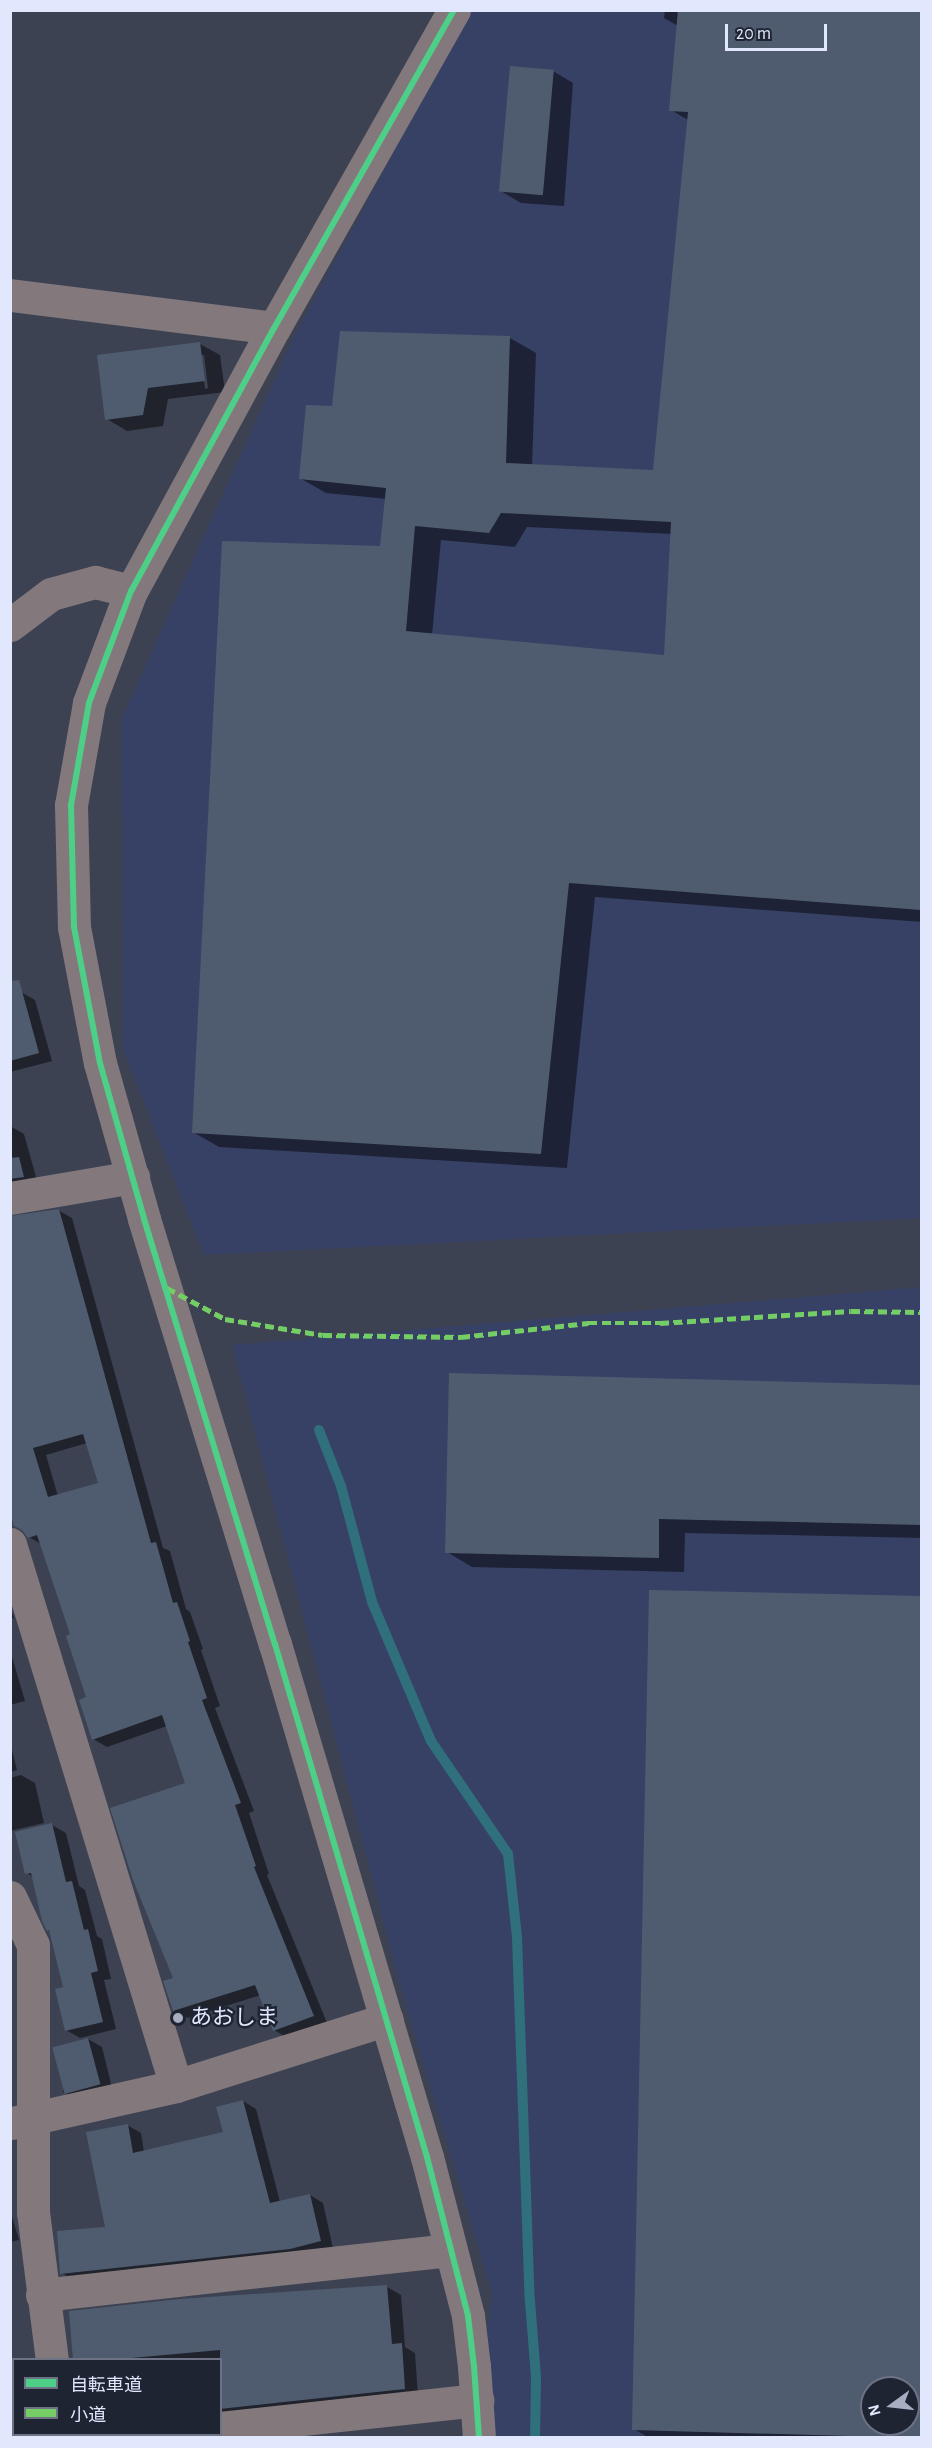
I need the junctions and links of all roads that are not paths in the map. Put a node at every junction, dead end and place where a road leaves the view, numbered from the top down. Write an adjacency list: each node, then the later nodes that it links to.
1 (454, 10): 3 (street)
2 (10, 295): 3 (street)
3 (274, 328): 4 (street)
4 (131, 591): 5 (street); 6 (street)
5 (10, 625)
6 (133, 1177): 7 (street); 11 (street)
7 (10, 1198)
8 (10, 1544): 12 (street)
9 (10, 1897): 10 (street)
10 (22, 1948): 13 (street)
11 (387, 2019): 12 (street); 14 (street)
12 (176, 2086): 13 (street)
13 (22, 2121): 15 (street)
14 (450, 2250): 15 (street); 17 (street)
15 (42, 2295): 16 (street)
16 (52, 2358)
17 (477, 2400): 18 (street); 19 (street)
18 (222, 2428)
19 (479, 2438)

